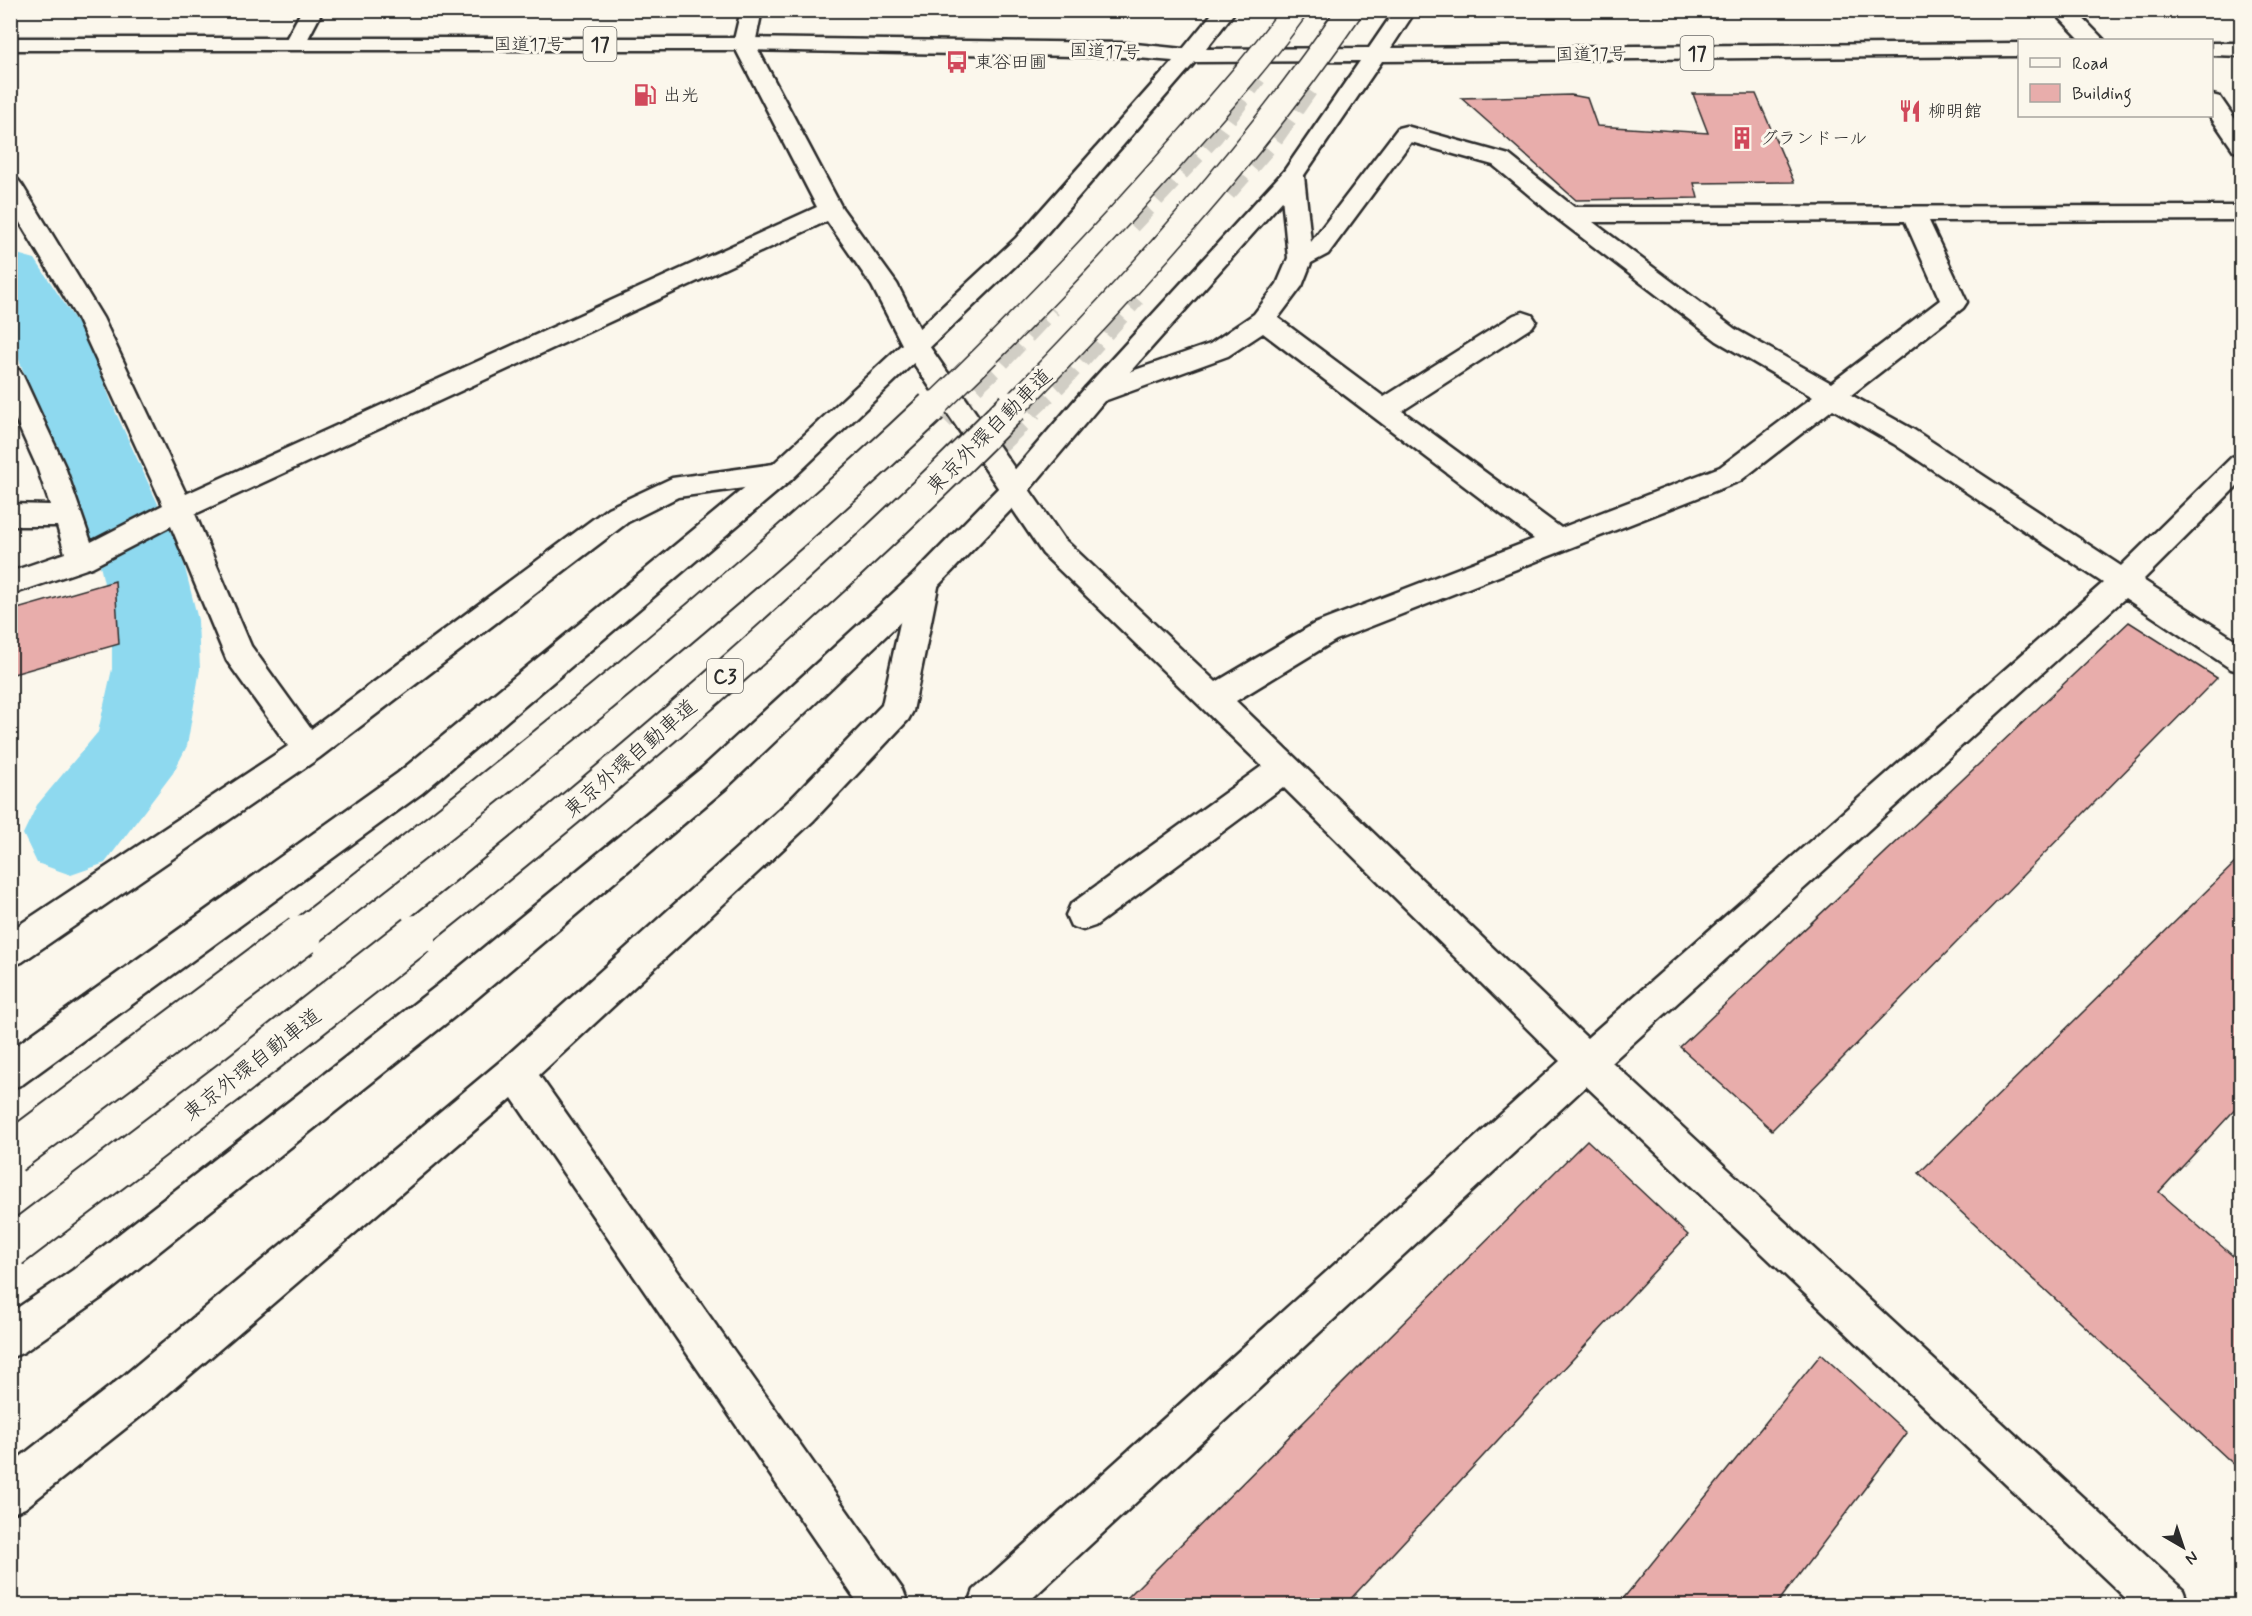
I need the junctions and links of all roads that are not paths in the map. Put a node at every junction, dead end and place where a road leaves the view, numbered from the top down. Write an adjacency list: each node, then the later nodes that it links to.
1 (313, 10): 9 (main road)
2 (752, 10): 11 (main road)
3 (1226, 10): 15 (main road)
4 (1295, 10): 53 (main road, bridge)
5 (1350, 10): 55 (main road, 東京外環自動車道 / C3, bridge)
6 (1406, 10): 16 (main road)
7 (2062, 10): 8 (main road)
8 (2092, 39)
9 (295, 43): 10 (main road, 国道17号 / 17); 11 (main road, 国道17号 / 17)
10 (10, 44)
11 (744, 44): 15 (main road, 国道17号 / 17); 21 (main road)
12 (2018, 49): 16 (main road, 国道17号 / 17)
13 (2213, 49): 14 (main road)
14 (2241, 50)
15 (1189, 56): 16 (main road, 国道17号 / 17); 28 (main road)
16 (1375, 56): 19 (main road)
17 (2213, 105): 18 (main road)
18 (2241, 146)
19 (1292, 176): 25 (main road); 30 (main road)
20 (10, 185): 36 (main road)
21 (831, 210): 28 (main road); 36 (main road)
22 (2241, 213): 23 (main road)
23 (1914, 214): 24 (main road); 31 (main road)
24 (1568, 215): 25 (main road); 31 (main road)
25 (1300, 258): 26 (main road)
26 (1263, 320): 30 (main road); 32 (main road)
27 (1523, 321): 32 (main road)
28 (915, 346): 34 (main road); 35 (main road)
29 (10, 376): 38 (main road)
30 (1095, 394): 35 (main road)
31 (1832, 396): 39 (main road); 42 (main road)
32 (1382, 411): 39 (main road)
33 (2241, 464): 42 (main road)
34 (781, 473): 46 (main road); 51 (main road)
35 (1016, 488): 41 (main road); 45 (main road)
36 (179, 509): 40 (main road); 46 (main road)
37 (10, 515): 38 (main road)
38 (68, 516): 40 (main road)
39 (1557, 541): 45 (main road)
40 (82, 560): 43 (main road)
41 (924, 582): 52 (main road); 57 (main road)
42 (2122, 583): 44 (main road); 50 (main road)
43 (10, 584)
44 (2241, 660)
45 (1214, 699): 47 (main road)
46 (308, 749): 49 (main road)
47 (1284, 768): 48 (main road); 50 (main road)
48 (1083, 915)
49 (10, 951)
50 (1586, 1062): 60 (main road); 61 (main road)
51 (10, 1072)
52 (515, 1072): 58 (main road); 59 (main road)
53 (18, 1162)
54 (60, 1228): 56 (main road)
55 (10, 1248)
56 (10, 1263)
57 (10, 1338)
58 (10, 1493)
59 (887, 1605)
60 (990, 1605)
61 (2167, 1605)

